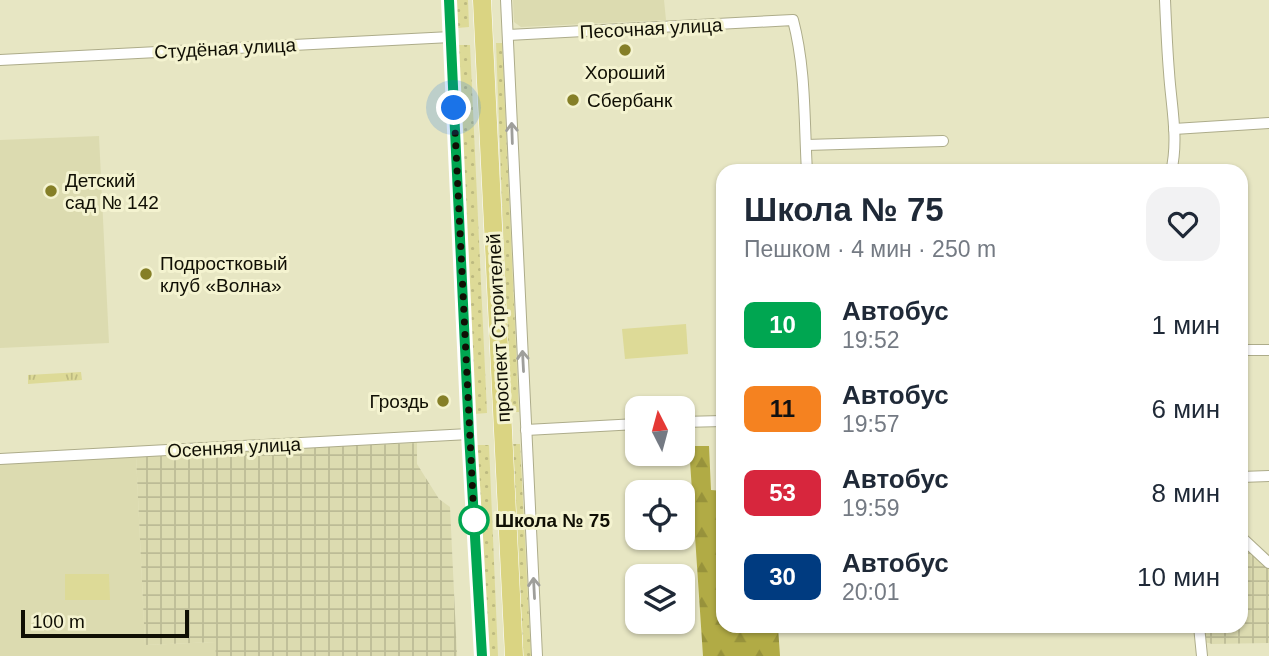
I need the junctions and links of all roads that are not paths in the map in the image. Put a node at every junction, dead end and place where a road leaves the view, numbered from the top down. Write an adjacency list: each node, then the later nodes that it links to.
1 (449, 0): 6 (street, проспект Строителей)
2 (482, 0): 28 (main road, проспект Строителей)
3 (506, 0): 5 (street, проспект Строителей)
4 (1165, 0): 9 (street)
5 (508, 35): 11 (street, Песочная улица); 19 (street, проспект Строителей, one-way to 5)
6 (451, 37): 7 (street, Студёная улица); 20 (street, проспект Строителей)
7 (0, 60)
8 (1269, 123): 9 (street)
9 (1174, 129): 13 (street)
10 (943, 141): 11 (street)
11 (806, 145): 12 (street)
12 (807, 164)
13 (1173, 164)
14 (1269, 350): 15 (street)
15 (1248, 351)
16 (716, 421): 17 (street)
17 (695, 422)
18 (625, 425): 19 (street)
19 (526, 430): 29 (street, проспект Строителей, one-way to 19)
20 (469, 434): 21 (street, Осенняя улица); 27 (street, проспект Строителей)
21 (0, 459)
22 (1269, 475): 23 (street)
23 (1248, 476)
24 (1248, 544): 25 (street)
25 (1269, 564)
26 (1200, 633): 30 (street)
27 (482, 656)
28 (514, 656)
29 (537, 656)
30 (1202, 656)

